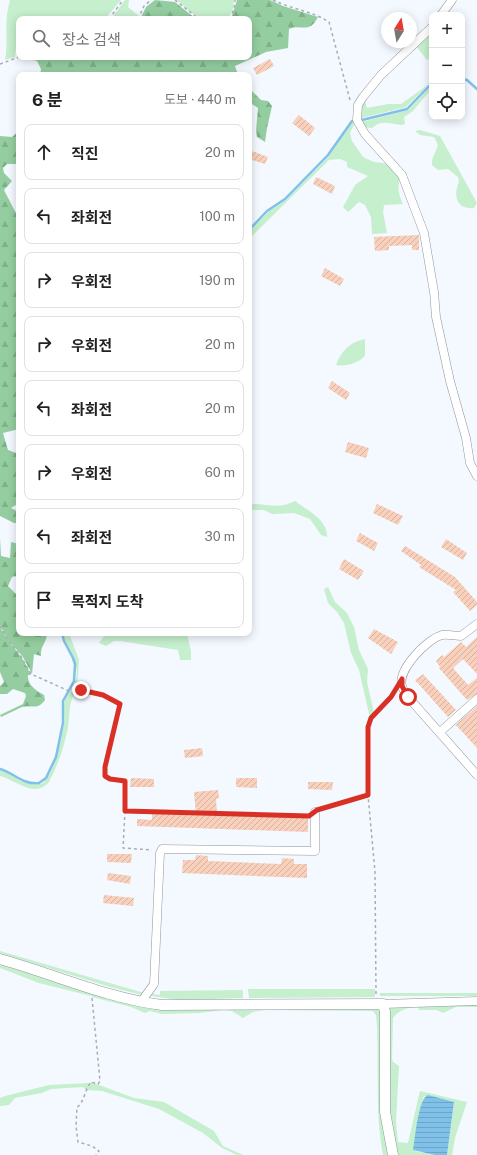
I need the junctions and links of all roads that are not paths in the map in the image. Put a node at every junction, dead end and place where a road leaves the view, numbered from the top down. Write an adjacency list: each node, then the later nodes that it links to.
1 (452, 0): 2 (street)
2 (443, 12)
3 (429, 30): 4 (street)
4 (477, 476)
5 (477, 624): 7 (street)
6 (477, 699): 7 (street)
7 (440, 732): 8 (street)
8 (477, 775)
9 (314, 812): 12 (street)
10 (0, 959): 12 (street)
11 (477, 1001): 13 (street)
12 (141, 1002): 13 (street)
13 (380, 1004): 14 (street)
14 (393, 1155)

